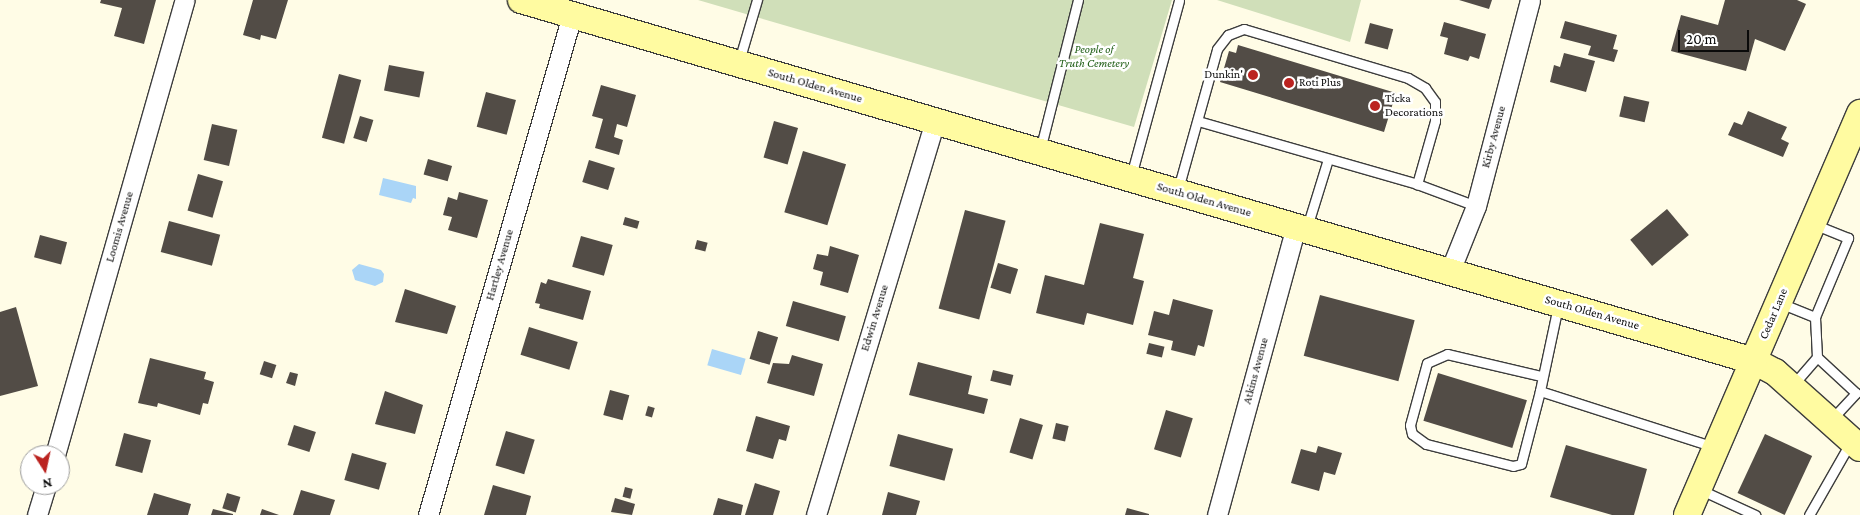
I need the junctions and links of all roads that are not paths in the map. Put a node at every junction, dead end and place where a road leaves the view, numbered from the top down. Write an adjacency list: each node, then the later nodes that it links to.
1 (185, 0): 32 (street, Loomis Avenue)
2 (521, 0): 7 (main road, South Olden Avenue)
3 (757, 0): 9 (lane)
4 (1078, 0): 13 (lane)
5 (1179, 0): 15 (lane)
6 (1530, 0): 18 (street, Kirby Avenue)
7 (547, 4): 8 (main road, South Olden Avenue)
8 (572, 15): 9 (main road, South Olden Avenue); 37 (street, Hartley Avenue)
9 (738, 64): 11 (main road, South Olden Avenue)
10 (1860, 112): 19 (main road, Cedar Lane)
11 (935, 121): 13 (main road, South Olden Avenue); 38 (street, Edwin Avenue)
12 (1198, 121): 14 (lane); 16 (lane); 17 (lane)
13 (1039, 152): 15 (main road, South Olden Avenue)
14 (1328, 159): 16 (lane); 20 (lane)
15 (1130, 178): 17 (main road, South Olden Avenue)
16 (1417, 184): 18 (lane)
17 (1177, 192): 20 (main road, South Olden Avenue)
18 (1476, 206): 21 (street, Kirby Avenue)
19 (1813, 224): 23 (main road, Cedar Lane); 24 (lane)
20 (1301, 228): 21 (main road, South Olden Avenue); 39 (street, Atkins Avenue)
21 (1450, 272): 22 (main road, South Olden Avenue)
22 (1559, 303): 26 (main road, South Olden Avenue); 27 (lane)
23 (1779, 303): 24 (lane); 26 (main road, Cedar Lane)
24 (1815, 317): 25 (lane)
25 (1817, 357): 28 (lane); 30 (lane)
26 (1754, 360): 28 (main road, South Olden Avenue); 33 (main road, Cedar Lane)
27 (1541, 376): 29 (lane); 29 (lane)
28 (1791, 387): 30 (main road, South Olden Avenue)
29 (1540, 392): 33 (lane)
30 (1830, 421): 31 (main road, South Olden Avenue)
31 (1856, 444): 42 (lane)
32 (57, 445)
33 (1716, 448): 34 (main road, Cedar Lane)
34 (1699, 489): 40 (main road, Cedar Lane); 41 (lane)
35 (43, 495): 36 (street)
36 (37, 515)
37 (428, 515)
38 (816, 515)
39 (1217, 515)
40 (1688, 515)
41 (1755, 515)
42 (1809, 515)

